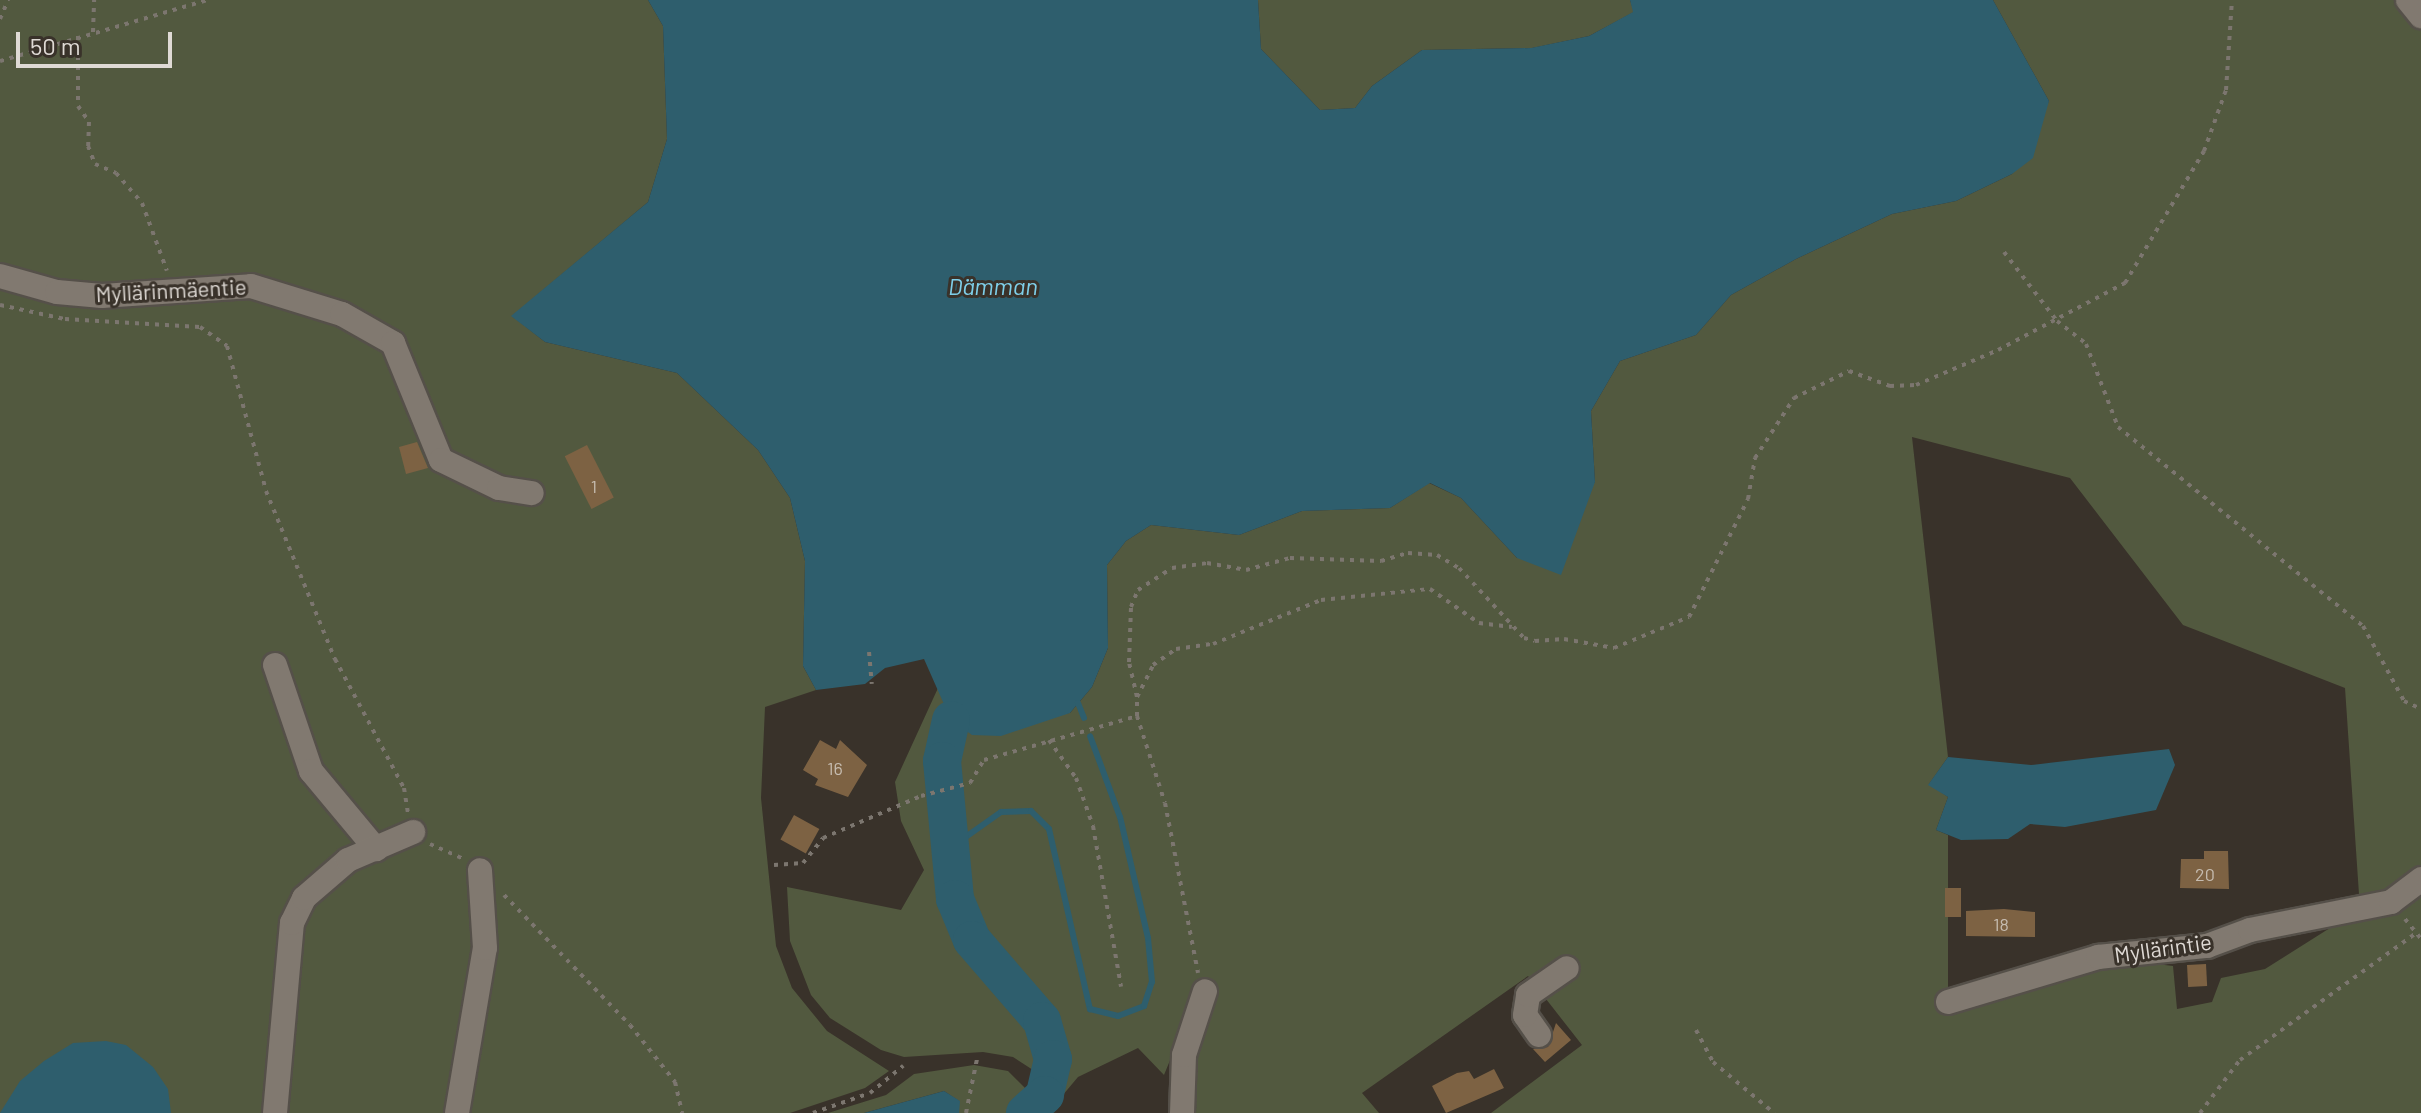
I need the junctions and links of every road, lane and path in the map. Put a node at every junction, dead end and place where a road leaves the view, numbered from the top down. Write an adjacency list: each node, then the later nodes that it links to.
1 (8, 0): 7 (path)
2 (94, 0): 8 (path)
3 (207, 0): 8 (path)
4 (2232, 0): 15 (path)
5 (2408, 0): 6 (street)
6 (2421, 16)
7 (0, 19)
8 (93, 32): 9 (path)
9 (78, 36): 10 (path); 13 (path)
10 (0, 61)
11 (2004, 252): 15 (path)
12 (0, 276): 13 (street, Myllärinmäentie)
13 (173, 288): 16 (street, Myllärinmäentie)
14 (0, 305): 25 (path)
15 (2057, 321): 17 (path); 22 (path)
16 (532, 493)
17 (1512, 627): 21 (path); 21 (path)
18 (869, 652): 20 (path)
19 (275, 665): 26 (street)
20 (872, 684)
21 (1137, 697): 23 (path)
22 (2421, 709)
23 (1137, 716): 24 (path); 33 (path)
24 (1049, 740): 27 (path); 32 (path)
25 (413, 832): 26 (street); 28 (path)
26 (376, 849): 39 (street)
27 (774, 865)
28 (480, 870): 40 (street); 41 (path)
29 (2421, 879): 34 (street, Myllärintie)
30 (2416, 933): 46 (path)
31 (1567, 968): 36 (street)
32 (1121, 987)
33 (1205, 991): 44 (street)
34 (1948, 1002)
35 (1696, 1030): 45 (path)
36 (1539, 1035)
37 (977, 1059): 43 (path)
38 (903, 1066): 42 (path)
39 (275, 1113)
40 (457, 1113)
41 (682, 1113)
42 (813, 1113)
43 (966, 1113)
44 (1182, 1113)
45 (1774, 1113)
46 (2200, 1113)

